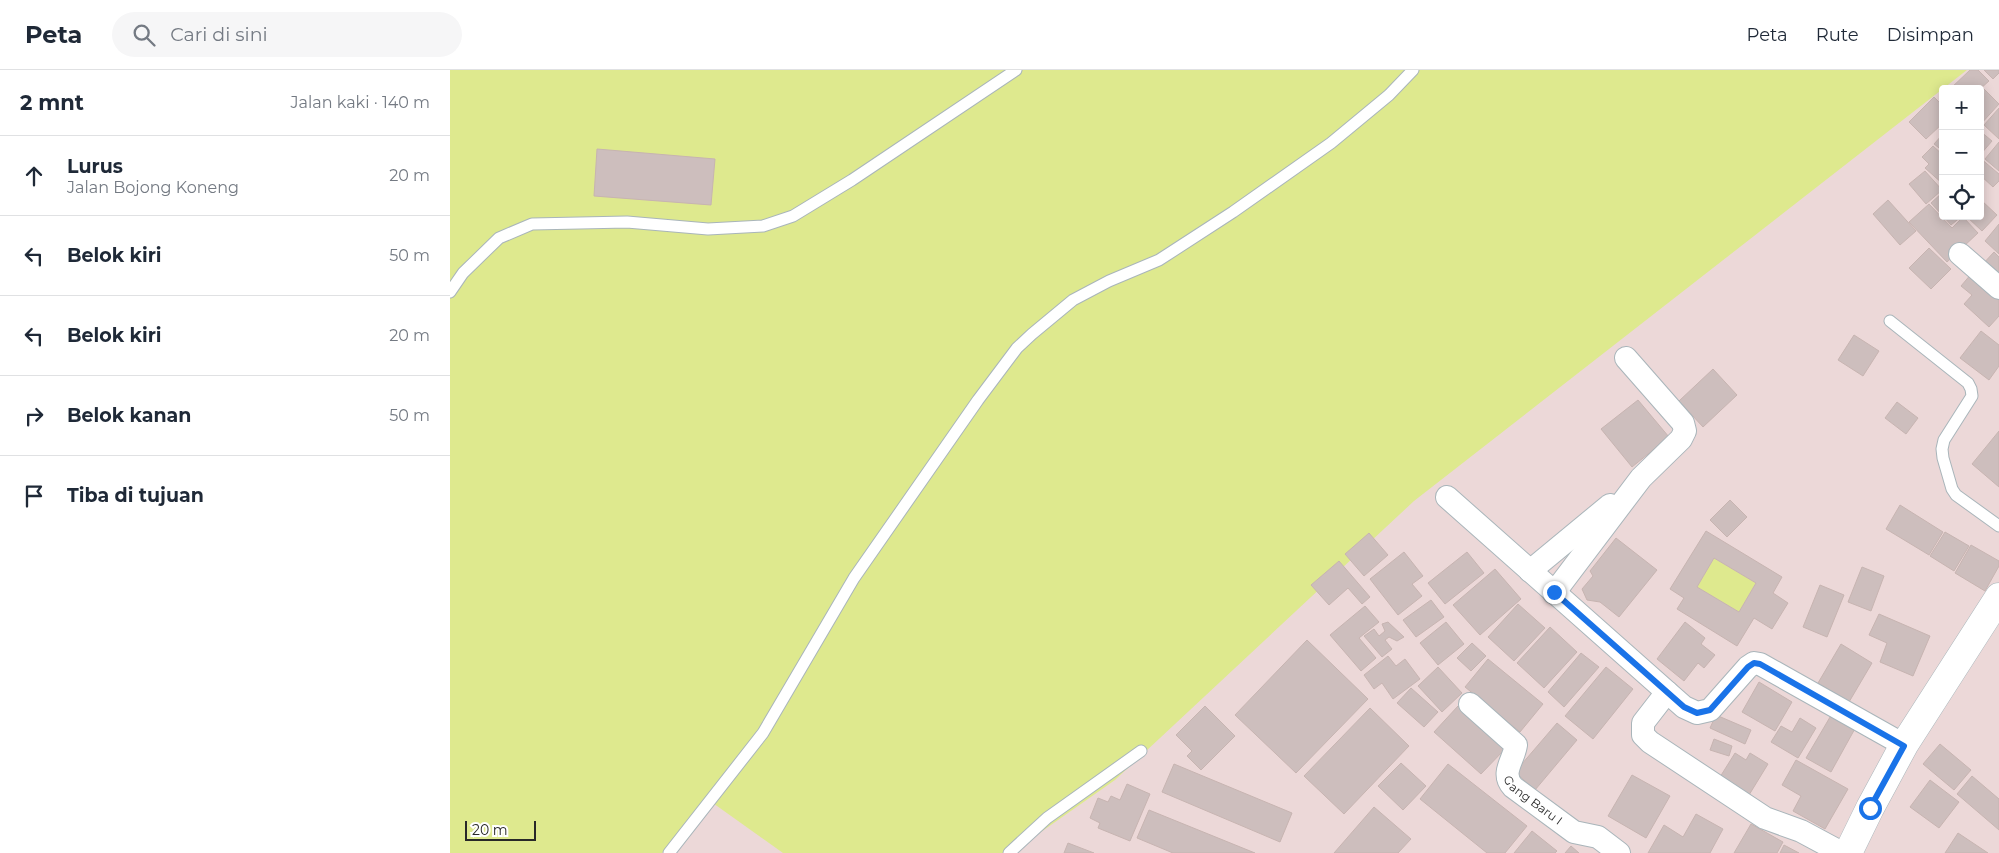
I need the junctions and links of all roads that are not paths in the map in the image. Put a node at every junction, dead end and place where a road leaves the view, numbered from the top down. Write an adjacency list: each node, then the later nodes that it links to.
1 (1016, 70): 5 (lane)
2 (1414, 70): 19 (lane)
3 (1960, 254): 4 (street)
4 (1999, 288)
5 (450, 292)
6 (1890, 322): 10 (lane)
7 (1626, 358): 8 (street)
8 (1641, 478): 11 (street); 12 (street)
9 (1447, 497): 11 (street)
10 (1999, 526)
11 (1530, 571): 12 (street)
12 (1554, 592): 14 (street)
13 (1999, 597): 16 (street)
14 (1667, 692): 16 (street); 18 (street)
15 (1470, 704): 21 (street, Gang Baru I)
16 (1904, 746): 24 (street)
17 (1142, 751): 20 (lane)
18 (1765, 818): 22 (street); 23 (street)
19 (669, 853)
20 (1009, 853)
21 (1619, 853)
22 (1811, 853)
23 (1842, 853)
24 (1848, 853)

